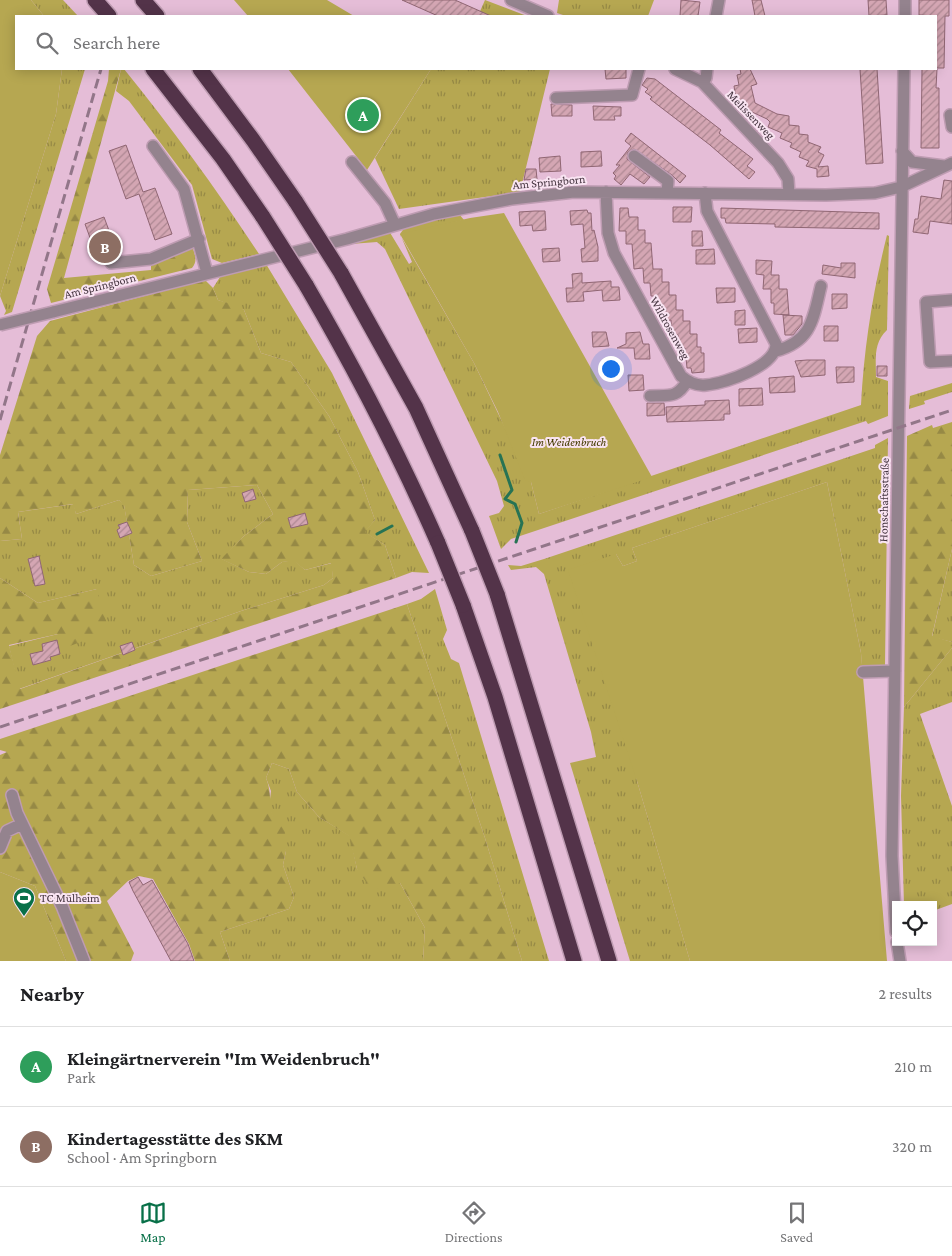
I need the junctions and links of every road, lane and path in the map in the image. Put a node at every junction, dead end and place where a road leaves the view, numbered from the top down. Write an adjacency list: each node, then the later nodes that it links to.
1 (95, 0): 6 (highway)
2 (143, 0): 7 (highway)
3 (511, 0): 8 (street)
4 (719, 0): 9 (street)
5 (905, 0): 10 (street)
6 (108, 15)
7 (156, 15)
8 (546, 15)
9 (716, 15)
10 (905, 15)
11 (154, 70): 48 (highway, bridge)
12 (201, 70): 49 (highway, bridge)
13 (640, 70): 18 (street)
14 (677, 70): 17 (street, Melissenweg)
15 (707, 70): 17 (street)
16 (904, 70): 20 (street, Honschaftsstraße)
17 (702, 82): 28 (street, Melissenweg)
18 (556, 98)
19 (153, 146): 30 (street)
20 (902, 151): 23 (street); 24 (street, Honschaftsstraße)
21 (634, 156): 26 (street)
22 (352, 162): 29 (street)
23 (949, 164): 24 (street, Am Springborn)
24 (901, 187): 28 (street, Am Springborn); 40 (street, Honschaftsstraße)
25 (606, 192): 26 (street, Am Springborn); 29 (street, Am Springborn); 38 (street, Wildrosenweg)
26 (667, 193): 27 (street, Am Springborn)
27 (705, 193): 28 (street, Am Springborn); 36 (street)
28 (789, 194)
29 (395, 224): 32 (street, Am Springborn)
30 (199, 239): 31 (street); 32 (street)
31 (110, 263)
32 (208, 273): 35 (street, Am Springborn, bridge)
33 (821, 286): 36 (street)
34 (952, 300): 37 (street)
35 (0, 325)
36 (776, 351): 38 (street)
37 (952, 361)
38 (687, 381): 39 (street)
39 (650, 396)
40 (894, 671): 41 (street); 45 (street, Honschaftsstraße)
41 (863, 672)
42 (12, 794): 43 (street)
43 (22, 824): 44 (street); 47 (street)
44 (0, 848)
45 (894, 901)
46 (898, 946): 50 (street)
47 (84, 961)
48 (574, 961)
49 (609, 961)
50 (900, 961)

